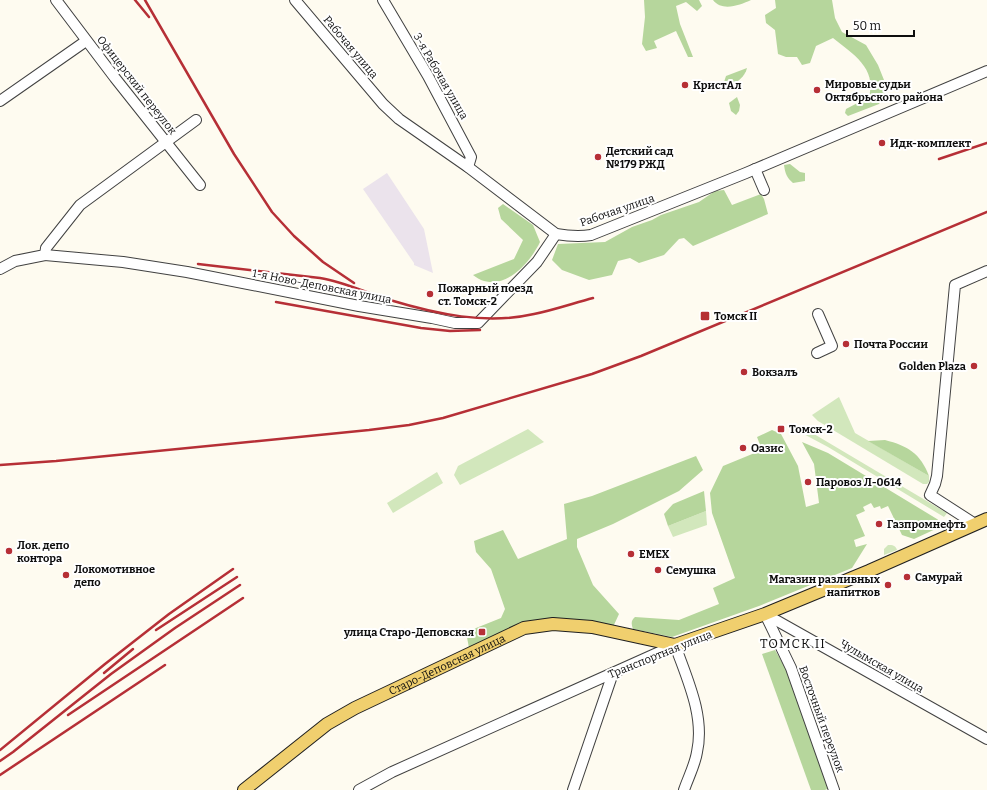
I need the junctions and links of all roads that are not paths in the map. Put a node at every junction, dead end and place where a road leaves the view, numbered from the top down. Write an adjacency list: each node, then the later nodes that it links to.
1 (56, 0): 4 (street, Офицерский переулок)
2 (295, 0): 9 (street, Рабочая улица)
3 (383, 0): 9 (street, 3-я Рабочая улица)
4 (86, 41): 6 (street); 8 (street, Офицерский переулок)
5 (987, 71): 10 (street, Рабочая улица)
6 (0, 101)
7 (196, 120): 8 (street)
8 (166, 141): 11 (street, Офицерский переулок); 14 (street)
9 (468, 167): 13 (street, Рабочая улица)
10 (755, 170): 12 (street); 13 (street, Рабочая улица)
11 (200, 185)
12 (764, 190)
13 (556, 234): 14 (street, 1-я Ново-Деповская улица)
14 (45, 256): 15 (street, 1-я Ново-Деповская улица)
15 (0, 269)
16 (987, 270): 20 (street)
17 (818, 314): 18 (street)
18 (817, 353)
19 (987, 519): 20 (main road, Транспортная улица)
20 (975, 524): 21 (main road); 22 (main road, Транспортная улица)
21 (987, 530)
22 (765, 614): 23 (main road, Транспортная улица); 25 (street, Чулымская улица); 30 (street, Восточный переулок)
23 (675, 645): 24 (street, Транспортная улица); 26 (main road, Старо-Деповская улица); 29 (street)
24 (613, 673): 27 (street, Транспортная улица); 28 (street)
25 (987, 739)
26 (244, 790)
27 (359, 790)
28 (574, 790)
29 (684, 790)
30 (834, 790)

